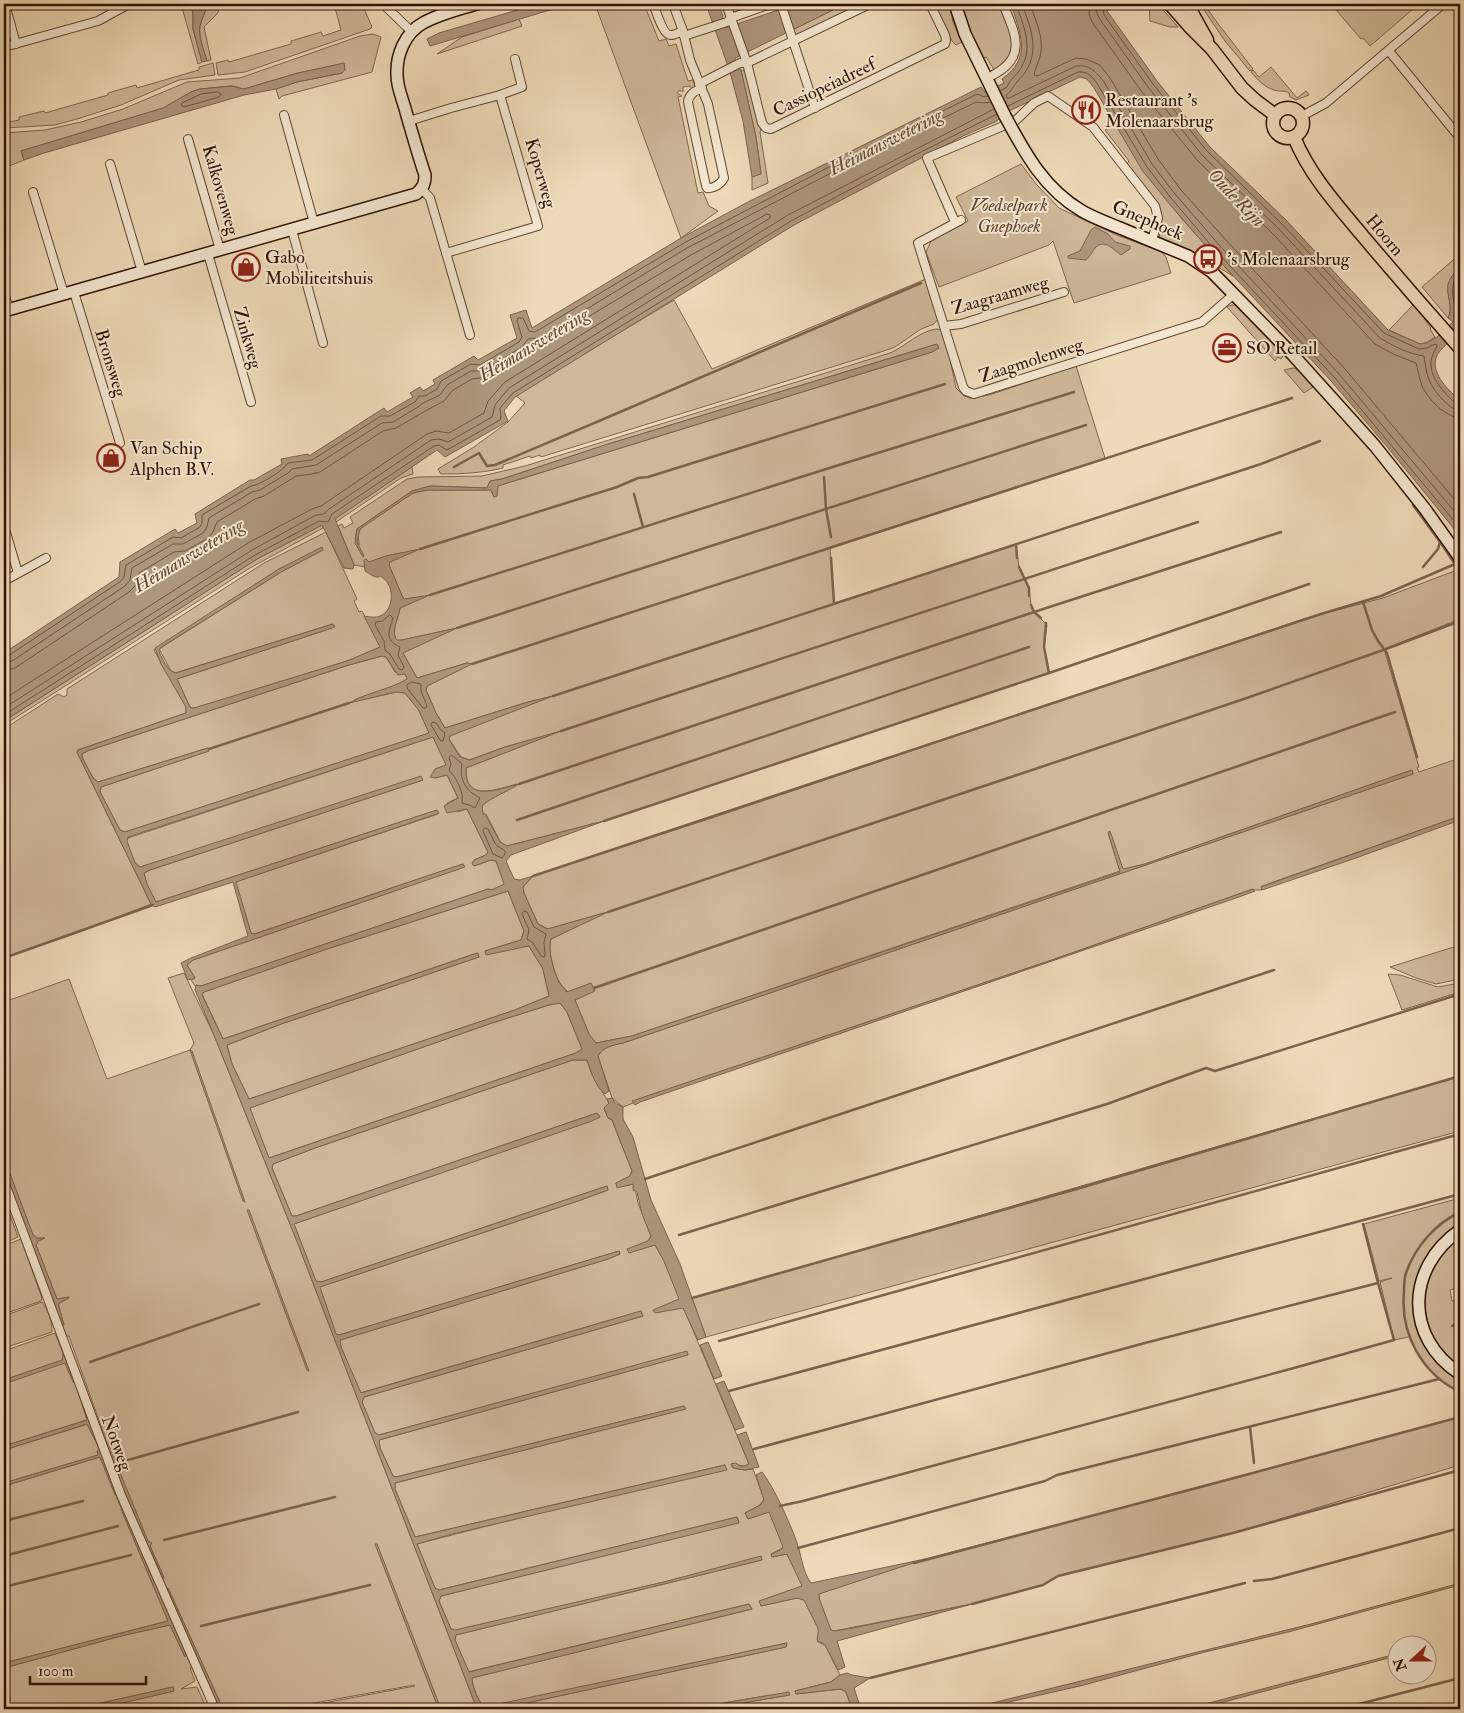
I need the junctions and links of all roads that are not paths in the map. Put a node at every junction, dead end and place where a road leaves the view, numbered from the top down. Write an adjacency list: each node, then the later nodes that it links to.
1 (5, 4): 21 (street)
2 (128, 4): 21 (street)
3 (383, 4): 18 (street)
4 (477, 4): 18 (street)
5 (653, 4): 19 (street)
6 (673, 4): 19 (street)
7 (726, 4): 17 (street, Cassiopeiadreef)
8 (770, 4): 17 (street)
9 (781, 4): 20 (street)
10 (870, 4): 20 (street)
11 (930, 4): 30 (street, Cassiopeiadreef)
12 (955, 4): 43 (street, Gnephoek, bridge)
13 (1002, 4): 27 (street)
14 (1170, 4): 23 (main road)
15 (1187, 4): 23 (main road)
16 (1444, 4): 24 (street)
17 (730, 22): 19 (street); 26 (street, Cassiopeiadreef)
18 (412, 32): 34 (street)
19 (684, 34): 28 (street)
20 (793, 42): 26 (street); 30 (street)
21 (16, 44): 22 (street)
22 (4, 47)
23 (1212, 49): 32 (main road)
24 (1389, 51): 33 (street); 36 (street)
25 (515, 59): 29 (street)
26 (743, 60): 28 (street); 30 (street, Cassiopeiadreef)
27 (992, 75)
28 (701, 86): 28 (street)
29 (500, 95): 34 (street); 45 (street, Koperweg)
30 (815, 108)
31 (284, 115): 41 (street)
32 (1275, 115): 33 (main road); 35 (main road)
33 (1302, 116): 35 (main road)
34 (409, 121): 39 (street)
35 (1294, 137): 56 (main road, Hoorn)
36 (1460, 138)
37 (188, 140): 44 (street, Kalkovenweg)
38 (110, 164): 47 (street)
39 (422, 189): 41 (street, Kalkovenweg); 45 (street)
40 (33, 192): 50 (street)
41 (314, 223): 42 (street, Kalkovenweg)
42 (292, 230): 44 (street, Kalkovenweg); 55 (street)
43 (1152, 241): 51 (street, Gnephoek); 53 (street, Zaagmolenweg)
44 (220, 250): 46 (street, Kalkovenweg)
45 (446, 253): 54 (street)
46 (208, 254): 47 (street, Kalkovenweg); 57 (street, Zinkweg)
47 (142, 272): 50 (street, Kalkovenweg)
48 (1064, 292): 53 (street, Zaagraamweg)
49 (4, 293): 52 (street)
50 (69, 293): 52 (street, Kalkovenweg); 58 (street, Bronsweg)
51 (1234, 294): 53 (street, Zaagmolenweg); 61 (street, Gnephoek)
52 (6, 311)
53 (944, 326)
54 (470, 335)
55 (323, 343)
56 (1460, 348)
57 (251, 402)
58 (120, 443)
59 (4, 526): 62 (street)
60 (46, 558): 62 (street)
61 (1460, 558)
62 (18, 573): 63 (street)
63 (4, 581)
64 (4, 1181): 67 (street, Notweg)
65 (1460, 1230): 66 (street)
66 (1460, 1374)
67 (215, 1709)

